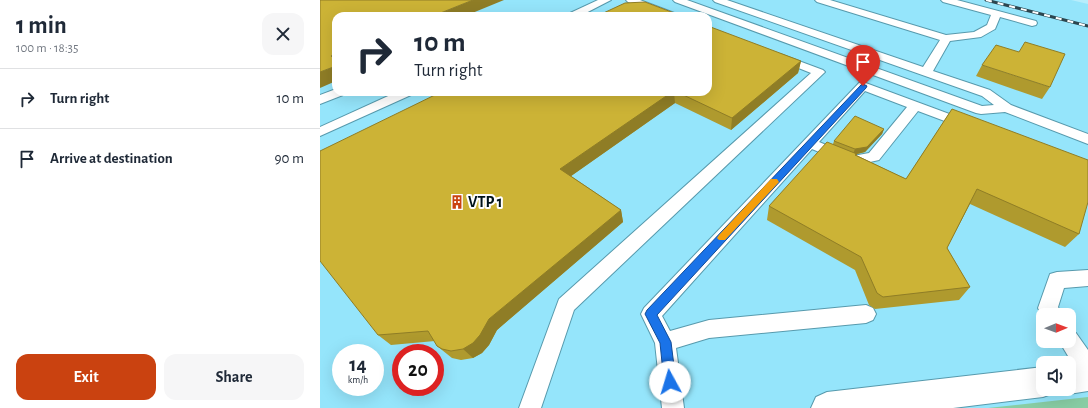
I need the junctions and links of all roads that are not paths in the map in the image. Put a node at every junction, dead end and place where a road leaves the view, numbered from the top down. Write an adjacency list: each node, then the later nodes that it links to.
1 (606, 0): 7 (lane)
2 (633, 0): 8 (lane)
3 (678, 0): 9 (lane)
4 (718, 0): 15 (lane)
5 (820, 0): 13 (lane)
6 (946, 0): 11 (lane)
7 (580, 12)
8 (663, 12)
9 (711, 12)
10 (712, 12): 20 (lane)
11 (996, 14): 12 (lane); 13 (lane)
12 (1032, 23)
13 (946, 38): 15 (lane)
14 (767, 52): 35 (lane)
15 (926, 72): 20 (lane)
16 (332, 95): 18 (lane)
17 (398, 96): 22 (lane)
18 (320, 100)
19 (915, 106): 21 (lane); 24 (lane); 24 (lane)
20 (1006, 108): 23 (lane)
21 (980, 131)
22 (320, 132)
23 (1088, 139)
24 (810, 143): 28 (lane)
25 (1088, 278): 26 (lane)
26 (1048, 308)
27 (866, 314): 28 (lane)
28 (665, 342): 36 (lane)
29 (1074, 348): 30 (lane)
30 (1088, 368)
31 (1088, 376): 32 (street)
32 (1076, 377)
33 (1036, 383): 34 (street)
34 (859, 406): 37 (street)
35 (530, 408)
36 (673, 408)
37 (827, 408)

